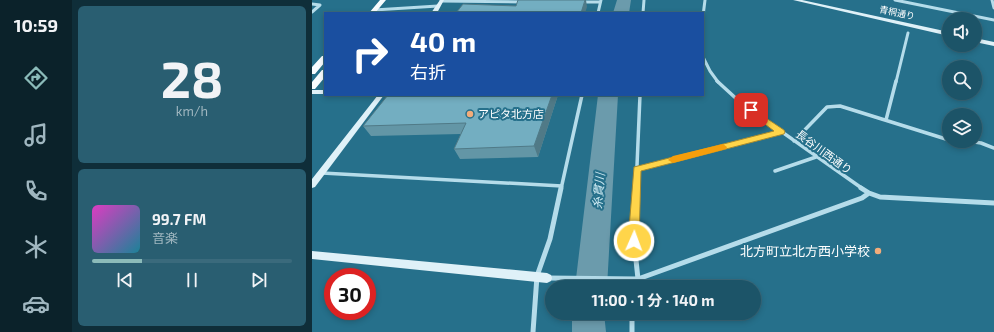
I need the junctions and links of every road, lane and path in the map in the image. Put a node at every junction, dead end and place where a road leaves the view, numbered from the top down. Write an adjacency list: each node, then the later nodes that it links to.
1 (374, 0): 15 (main road)
2 (383, 0): 15 (main road)
3 (441, 0): 10 (street); 13 (street)
4 (644, 0): 19 (street)
5 (705, 0): 20 (street)
6 (795, 0): 22 (street, 青桐通り)
7 (895, 0): 21 (street)
8 (992, 0): 14 (street)
9 (601, 1): 11 (street); 18 (street)
10 (529, 2)
11 (576, 2)
12 (312, 4): 16 (street)
13 (438, 6): 15 (street); 17 (street)
14 (994, 8)
15 (371, 11)
16 (312, 12)
17 (435, 12)
18 (598, 12)
19 (643, 12)
20 (704, 12)
21 (994, 20)
22 (942, 32)
23 (908, 33): 36 (street)
24 (982, 41): 25 (street)
25 (994, 44)
26 (324, 59): 28 (main road)
27 (705, 65): 37 (street, 長谷川西通り)
28 (312, 72)
29 (324, 73): 30 (main road)
30 (312, 87)
31 (312, 92): 32 (street)
32 (324, 92)
33 (380, 96): 45 (street)
34 (582, 96): 47 (street)
35 (640, 96): 43 (street)
36 (886, 120): 38 (street); 39 (street)
37 (781, 132): 39 (street, 長谷川西通り); 43 (street)
38 (942, 138)
39 (794, 141): 42 (street, 長谷川西通り)
40 (982, 144): 41 (street)
41 (994, 148)
42 (816, 157): 44 (street); 48 (street, 長谷川西通り)
43 (637, 169): 52 (street)
44 (775, 171)
45 (321, 173): 46 (street); 47 (street)
46 (312, 185)
47 (562, 186): 51 (street)
48 (869, 193): 49 (street, 長谷川西通り); 52 (street)
49 (994, 203)
50 (312, 255): 51 (street)
51 (542, 277): 52 (street); 54 (street)
52 (636, 279)
53 (632, 320): 55 (street)
54 (533, 332)
55 (632, 332)

